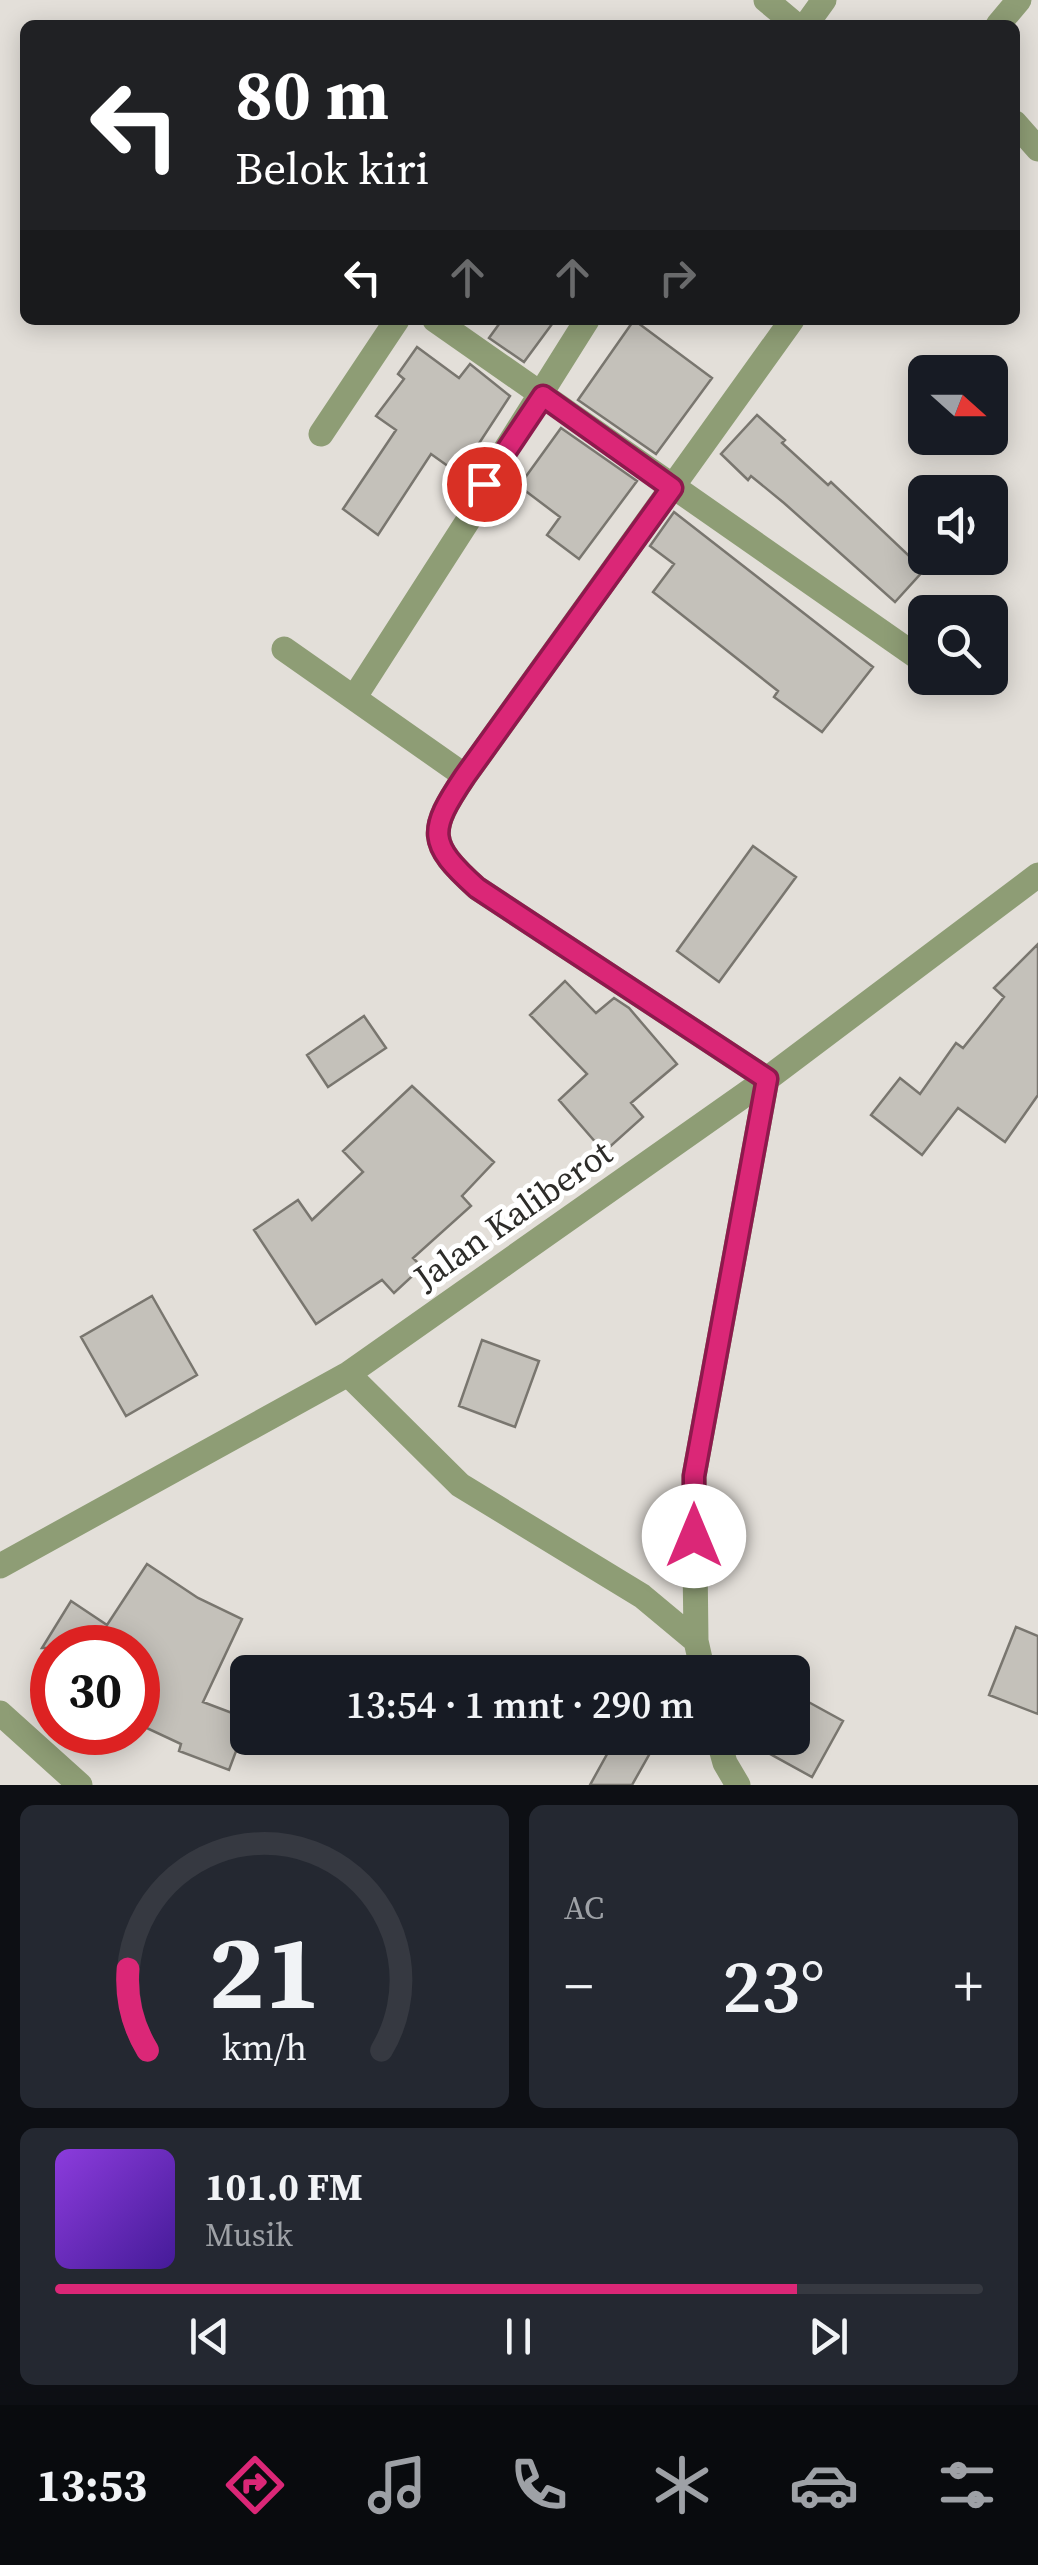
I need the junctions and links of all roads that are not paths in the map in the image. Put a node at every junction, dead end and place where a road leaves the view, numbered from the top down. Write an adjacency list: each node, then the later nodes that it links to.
1 (766, 0): 3 (street)
2 (1019, 0): 4 (street)
3 (790, 20)
4 (1002, 20)
5 (1020, 129): 6 (street)
6 (1038, 149)
7 (395, 325): 12 (street)
8 (442, 325): 11 (street)
9 (584, 325): 11 (street)
10 (788, 325): 14 (street)
11 (543, 396): 13 (street); 14 (street)
12 (322, 434)
13 (484, 484)
14 (672, 488): 17 (street); 19 (street)
15 (468, 519): 18 (street)
16 (284, 649): 18 (street)
17 (908, 650)
18 (354, 698): 19 (street)
19 (465, 776): 21 (street)
20 (1038, 875): 21 (street, Jalan Kaliberot)
21 (767, 1079): 22 (street, Jalan Kaliberot); 24 (street)
22 (348, 1374): 23 (street, Jalan Kaliberot); 24 (street)
23 (5, 1556)
24 (696, 1641): 25 (street)
25 (699, 1655)
26 (0, 1713): 28 (street)
27 (723, 1755): 29 (street)
28 (80, 1785)
29 (738, 1785)

